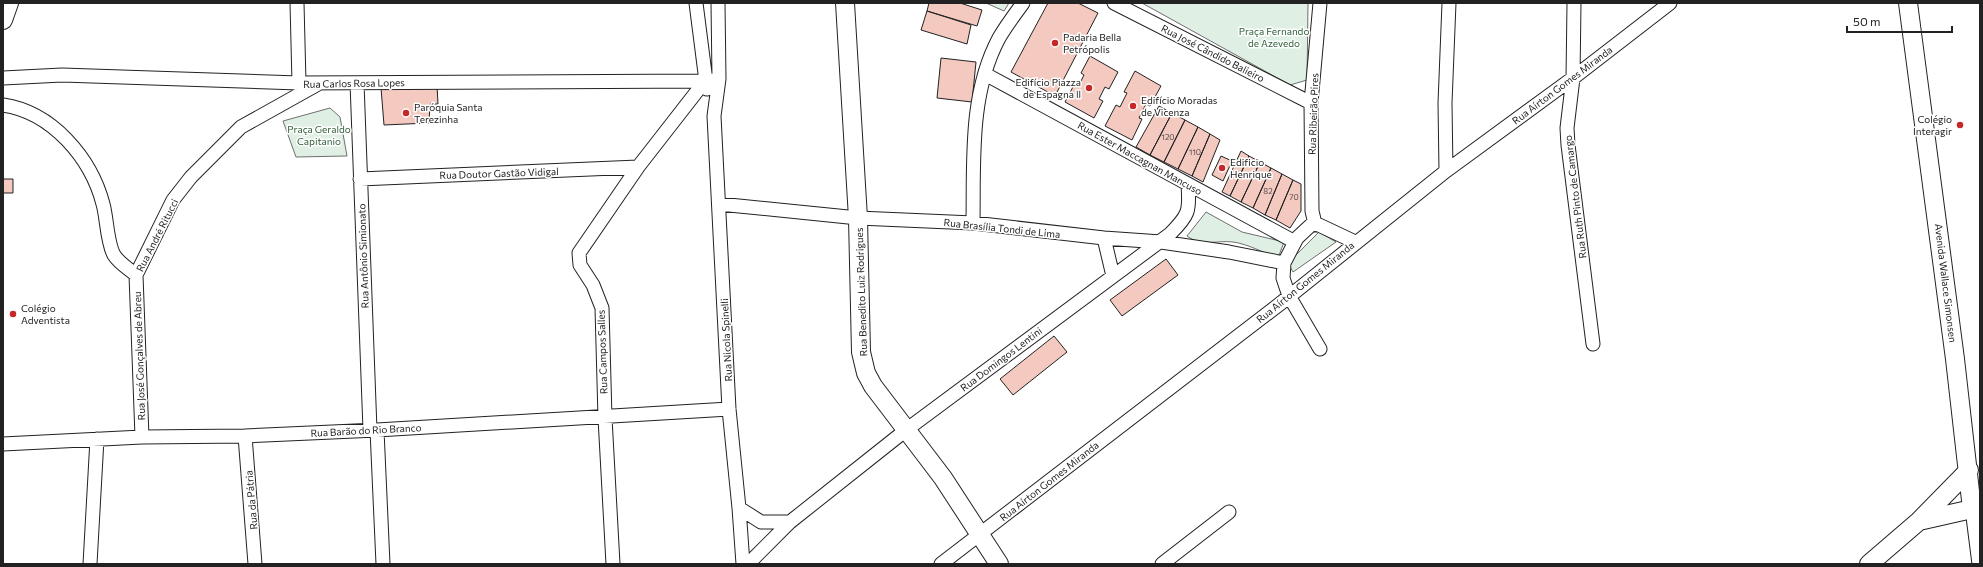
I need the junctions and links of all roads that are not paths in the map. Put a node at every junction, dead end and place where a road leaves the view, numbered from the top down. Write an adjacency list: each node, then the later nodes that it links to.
1 (9, 3): 13 (street)
2 (297, 3): 20 (street)
3 (696, 3): 18 (street, Rua Nicola Spinelli)
4 (718, 3): 17 (street, Rua Nicola Spinelli)
5 (845, 3): 30 (street, Rua Benedito Luiz Rodrigues)
6 (1023, 3): 14 (street)
7 (1114, 3): 22 (street, Rua José Cândido Balieiro)
8 (1320, 3): 22 (street, Rua Ribeirão Pires)
9 (1449, 3): 26 (street)
10 (1574, 3): 16 (street, Rua Ruth Pinto de Camargo)
11 (1670, 3): 16 (street, Rua Aírton Gomes Miranda)
12 (1908, 3): 51 (street, Avenida Wallace Simonsen)
13 (3, 20)
14 (985, 74): 28 (street, Rua Ester Maccagnan Mancuso); 31 (street)
15 (3, 78): 20 (street, Rua Carlos Rosa Lopes)
16 (1573, 78): 26 (street, Rua Aírton Gomes Miranda); 41 (street, Rua Ruth Pinto de Camargo)
17 (719, 79): 18 (street); 24 (street, Rua Nicola Spinelli)
18 (705, 81): 19 (street, Rua Carlos Rosa Lopes); 24 (street, Rua Nicola Spinelli); 25 (street, Rua Campos Salles)
19 (357, 82): 21 (street, Rua Carlos Rosa Lopes); 27 (street, Rua Antônio Simionato)
20 (299, 83): 21 (street, Rua Carlos Rosa Lopes)
21 (320, 83): 38 (street, Rua André Ritucci)
22 (1311, 103): 32 (street, Rua Ribeirão Pires)
23 (3, 105): 38 (street, Rua André Ritucci)
24 (714, 116): 29 (street, Rua Nicola Spinelli)
25 (638, 167): 27 (street, Rua Doutor Gastão Vidigal); 44 (street, Rua Campos Salles)
26 (1446, 171): 36 (street, Rua Aírton Gomes Miranda)
27 (360, 179): 45 (street, Rua Antônio Simionato)
28 (1188, 185): 34 (street, Rua Domingos Lentini); 35 (street, Rua Ester Maccagnan Mancuso)
29 (719, 204): 30 (street, Rua Brasília Tondi de Lima); 43 (street, Rua Nicola Spinelli)
30 (858, 218): 31 (street, Rua Brasília Tondi de Lima); 46 (street, Rua Benedito Luiz Rodrigues)
31 (973, 223): 33 (street, Rua Brasília Tondi de Lima)
32 (1315, 224): 35 (street); 36 (street)
33 (1104, 238): 34 (street, Rua Brasília Tondi de Lima); 39 (street)
34 (1161, 242): 37 (street, Rua Brasília Tondi de Lima); 39 (street, Rua Domingos Lentini)
35 (1295, 242): 37 (street)
36 (1356, 242): 40 (street, Rua Aírton Gomes Miranda)
37 (1284, 263): 40 (street)
38 (136, 275): 48 (street, Rua José Gonçalves de Abreu)
39 (1113, 276): 46 (street, Rua Domingos Lentini)
40 (1289, 296): 42 (street); 57 (street, Rua Aírton Gomes Miranda)
41 (1594, 344)
42 (1320, 349)
43 (729, 409): 44 (street, Rua Barão do Rio Branco); 52 (street, Rua Nicola Spinelli)
44 (604, 418): 45 (street, Rua Barão do Rio Branco); 61 (street, Rua Campos Salles)
45 (373, 430): 47 (street, Rua Barão do Rio Branco); 60 (street, Rua Antônio Simionato)
46 (906, 430): 56 (street, Rua Domingos Lentini); 57 (street, Rua Benedito Luiz Rodrigues)
47 (245, 436): 48 (street, Rua Barão do Rio Branco); 59 (street, Rua da Pátria)
48 (142, 437): 49 (street, Rua Barão do Rio Branco)
49 (98, 439): 50 (street, Rua Barão do Rio Branco); 58 (street)
50 (3, 444)
51 (1969, 470): 53 (street, Avenida Wallace Simonsen); 55 (street)
52 (740, 508): 56 (street); 62 (street, Rua Nicola Spinelli)
53 (1972, 509): 55 (street); 68 (street, Avenida Wallace Simonsen)
54 (1230, 512): 66 (street)
55 (1919, 521): 67 (street)
56 (790, 522): 63 (street, Rua Domingos Lentini)
57 (980, 535): 64 (street, Rua Aírton Gomes Miranda); 65 (street, Rua Benedito Luiz Rodrigues)
58 (90, 564)
59 (255, 564)
60 (383, 564)
61 (613, 564)
62 (743, 564)
63 (748, 564)
64 (941, 564)
65 (999, 564)
66 (1162, 564)
67 (1869, 564)
68 (1979, 564)

